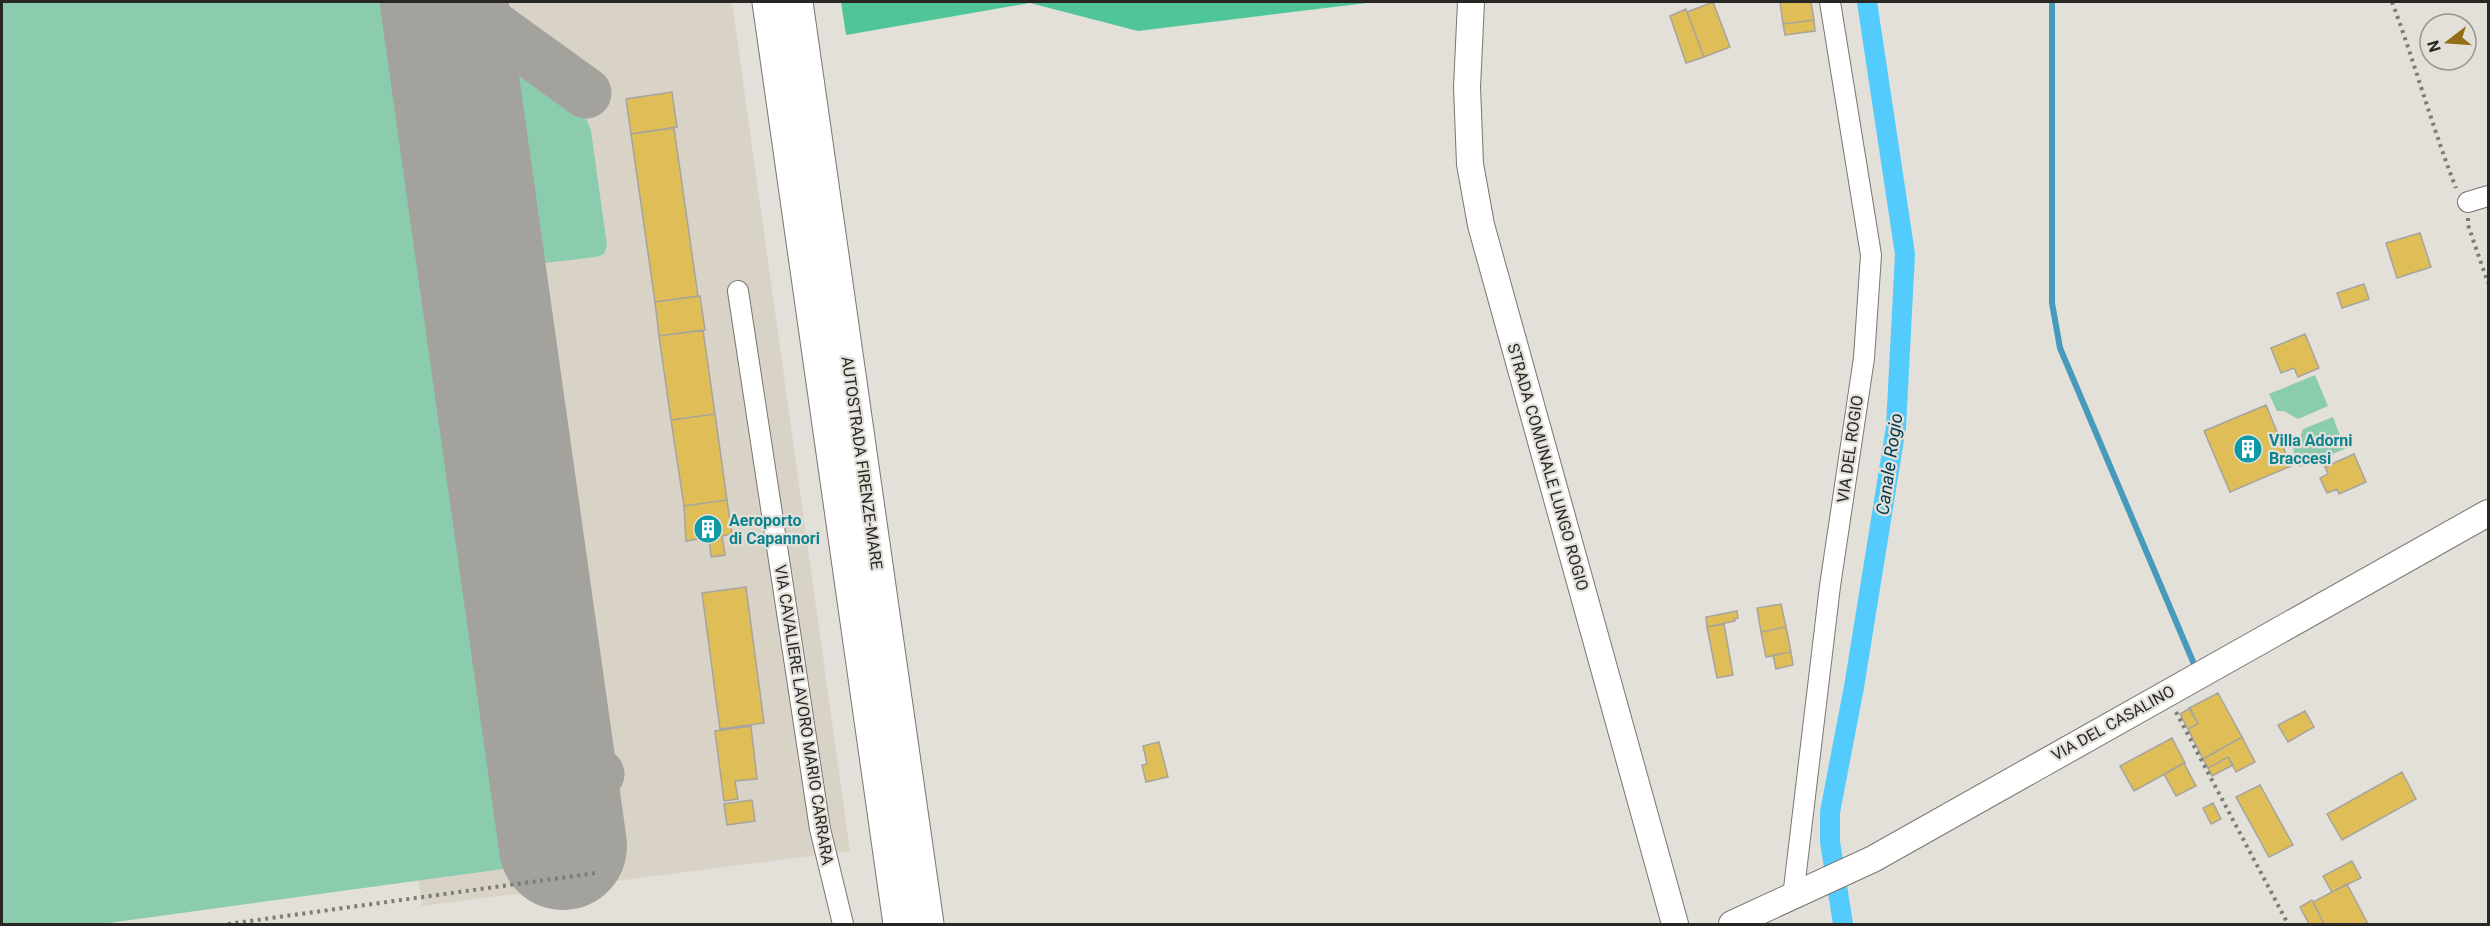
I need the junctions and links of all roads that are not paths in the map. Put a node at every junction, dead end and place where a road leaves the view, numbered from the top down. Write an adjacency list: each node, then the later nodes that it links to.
1 (769, 2): 11 (highway, AUTOSTRADA FIRENZE-MARE)
2 (796, 2): 12 (highway, AUTOSTRADA FIRENZE-MARE)
3 (1470, 2): 13 (street, STRADA COMUNALE LUNGO ROGIO)
4 (1830, 2): 9 (street, VIA DEL ROGIO)
5 (2488, 196): 6 (street)
6 (2468, 202)
7 (738, 291): 10 (street, VIA CAVALIERE LAVORO MARIO CARRARA)
8 (2488, 513): 9 (street, VIA DEL CASALINO)
9 (1793, 897): 14 (street, VIA DEL CASALINO)
10 (843, 924)
11 (900, 924)
12 (927, 924)
13 (1675, 924)
14 (1732, 924)

